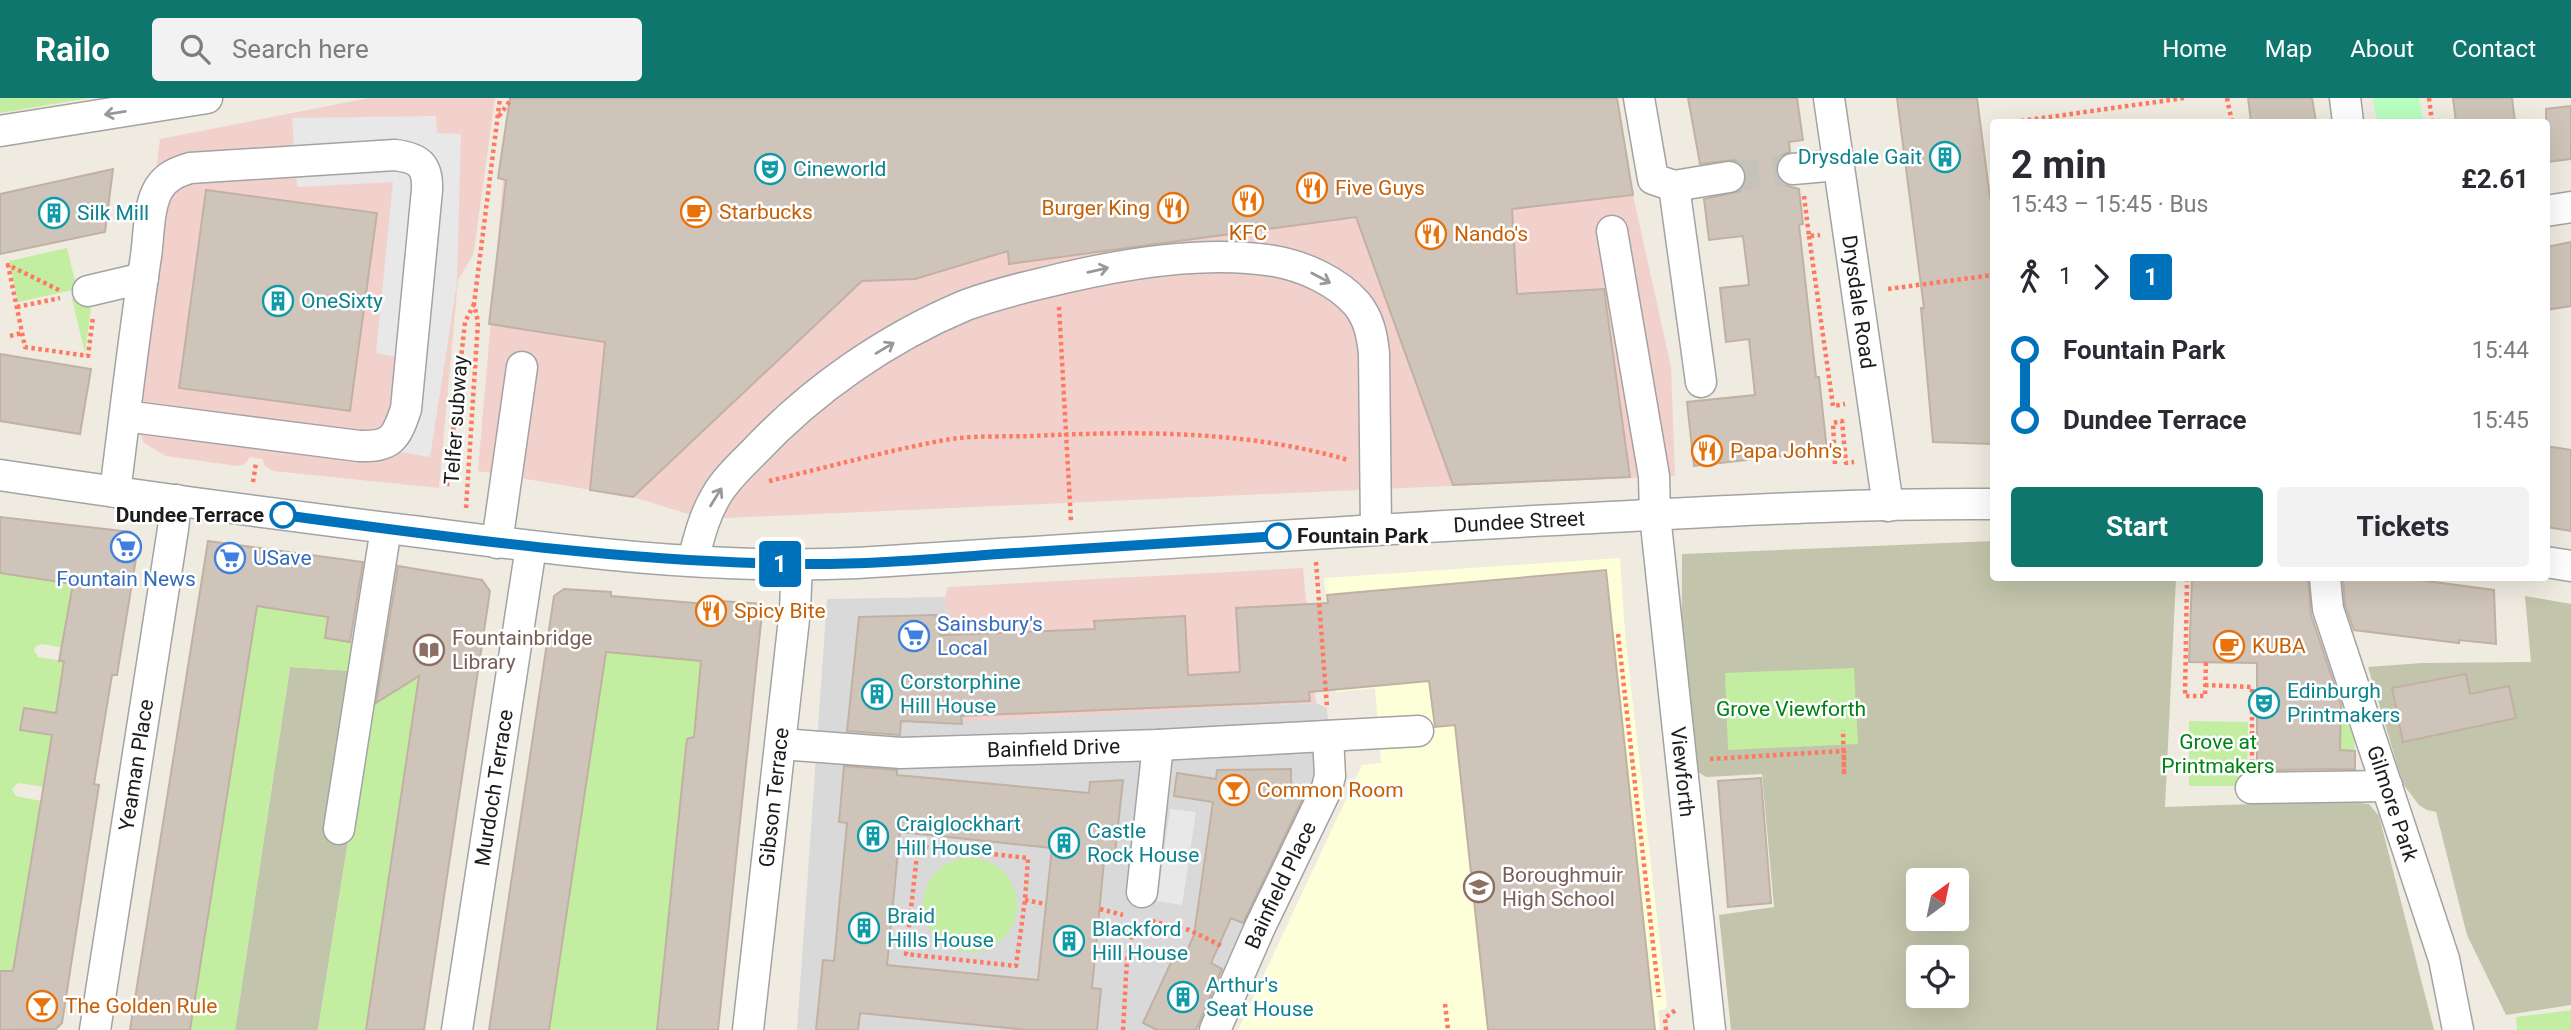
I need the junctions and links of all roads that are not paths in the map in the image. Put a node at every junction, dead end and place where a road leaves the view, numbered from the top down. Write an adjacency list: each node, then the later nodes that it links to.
1 (207, 98): 6 (street, one-way to 6)
2 (1639, 98): 10 (street)
3 (1829, 98): 7 (street, Drysdale Road)
4 (2344, 98): 5 (street)
5 (2348, 119)
6 (0, 131)
7 (1838, 165): 8 (street); 23 (street, Drysdale Road)
8 (1793, 169)
9 (1729, 177): 10 (street)
10 (1674, 186): 17 (street)
11 (2571, 207): 12 (street)
12 (2550, 210)
13 (1612, 231): 24 (street, Viewforth)
14 (143, 278): 15 (street); 18 (street); 18 (street)
15 (92, 290)
16 (522, 367): 27 (street)
17 (1701, 382)
18 (125, 416): 20 (street)
19 (0, 474): 20 (street, Dundee Street)
20 (115, 492): 21 (street, Dundee Street)
21 (176, 500): 25 (street, Dundee Street); 42 (street, Yeaman Place)
22 (1990, 504): 23 (street, Dundee Street)
23 (1888, 506): 24 (street, Dundee Street)
24 (1654, 514): 26 (street, Dundee Street); 46 (street, Viewforth)
25 (386, 528): 27 (street, Dundee Street); 40 (street)
26 (1376, 529): 29 (street, one-way to 26); 31 (street, Dundee Street)
27 (497, 544): 28 (street, Dundee Street)
28 (531, 547): 29 (street, Dundee Street); 43 (street, Murdoch Terrace)
29 (693, 560): 31 (street, Dundee Street)
30 (2550, 563): 32 (street)
31 (797, 564): 36 (street, Gibson Terrace)
32 (2571, 566)
33 (2325, 581): 38 (street, Gilmore Park)
34 (1418, 731): 35 (street, Bainfield Drive)
35 (1328, 736): 37 (street, Bainfield Drive); 45 (street, Bainfield Place)
36 (781, 744): 37 (street, Bainfield Drive); 44 (street, Gibson Terrace)
37 (1158, 745): 41 (street)
38 (2387, 786): 39 (street); 47 (street, Gilmore Park)
39 (2251, 788)
40 (340, 829)
41 (1142, 892)
42 (95, 1030)
43 (457, 1030)
44 (748, 1030)
45 (1215, 1030)
46 (1710, 1030)
47 (2458, 1030)

